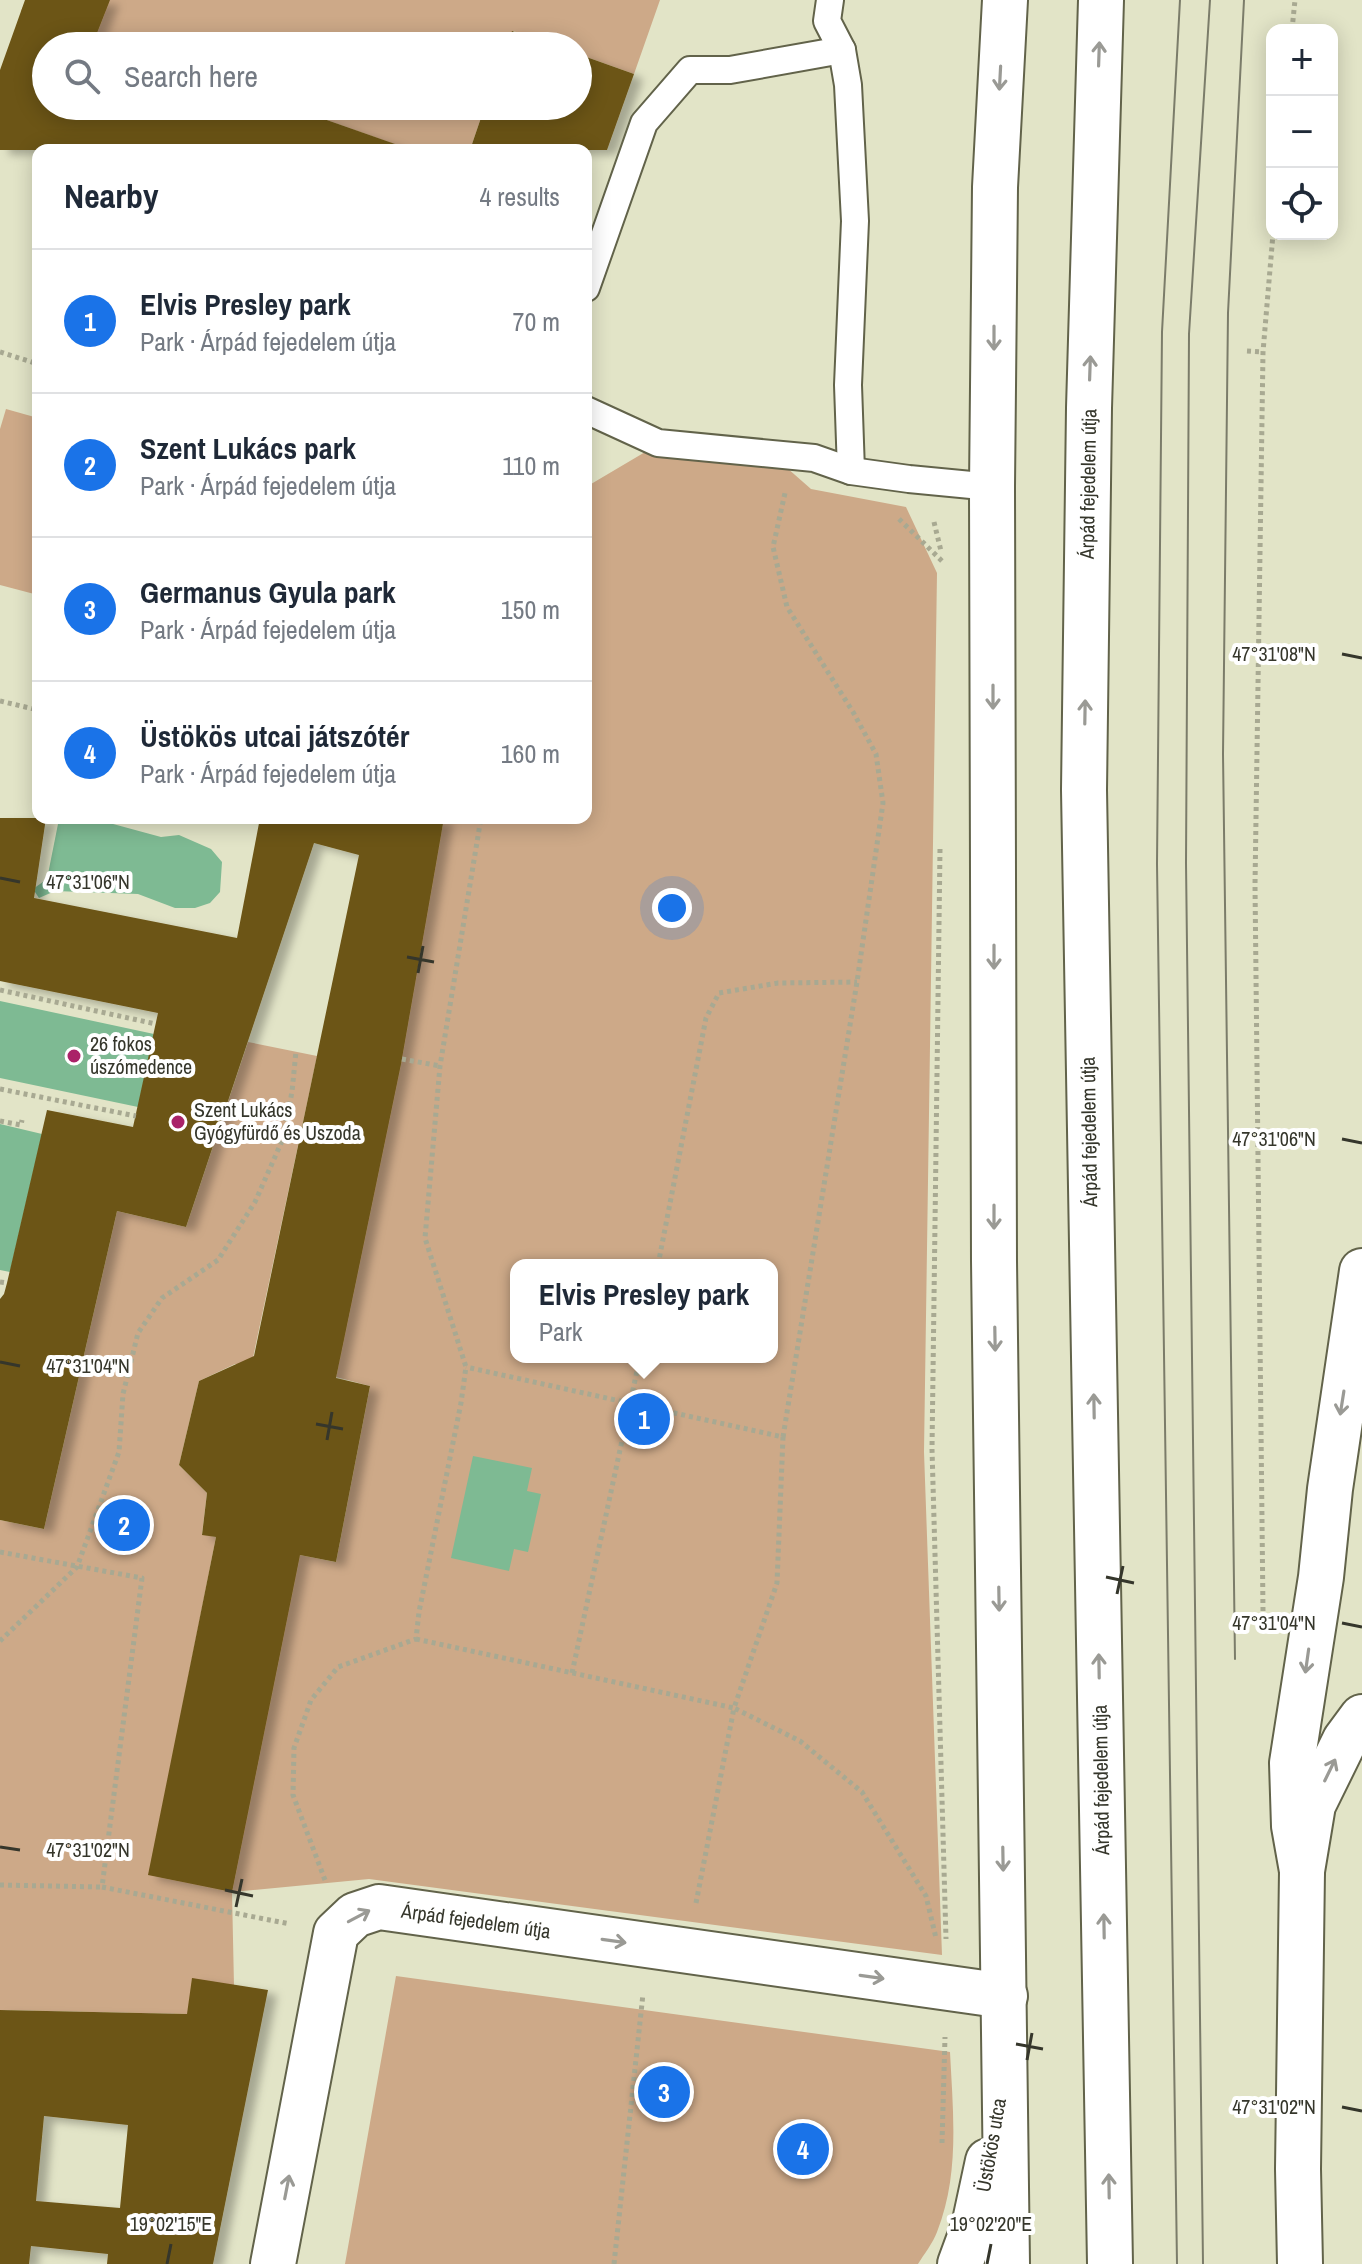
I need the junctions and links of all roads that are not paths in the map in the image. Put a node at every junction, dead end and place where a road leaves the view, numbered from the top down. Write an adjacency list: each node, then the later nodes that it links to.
1 (830, 0): 4 (lane)
2 (1005, 0): 8 (main road, one-way to 8)
3 (1101, 0): 17 (main road, Árpád fejedelem útja, one-way to 3)
4 (842, 50): 5 (lane); 7 (lane)
5 (592, 271)
6 (592, 413): 7 (lane)
7 (851, 471): 8 (lane)
8 (992, 487): 12 (main road, one-way to 12)
9 (1362, 1271): 11 (main road, one-way to 11)
10 (1362, 1717): 11 (main road, one-way to 10)
11 (1302, 1871): 18 (main road)
12 (1005, 1996): 13 (main road); 14 (main road, Árpád fejedelem útja, one-way to 12)
13 (1004, 2072): 15 (main road, Üstökös utca); 16 (main road)
14 (273, 2264)
15 (960, 2264)
16 (1007, 2264)
17 (1110, 2264)
18 (1300, 2264)

